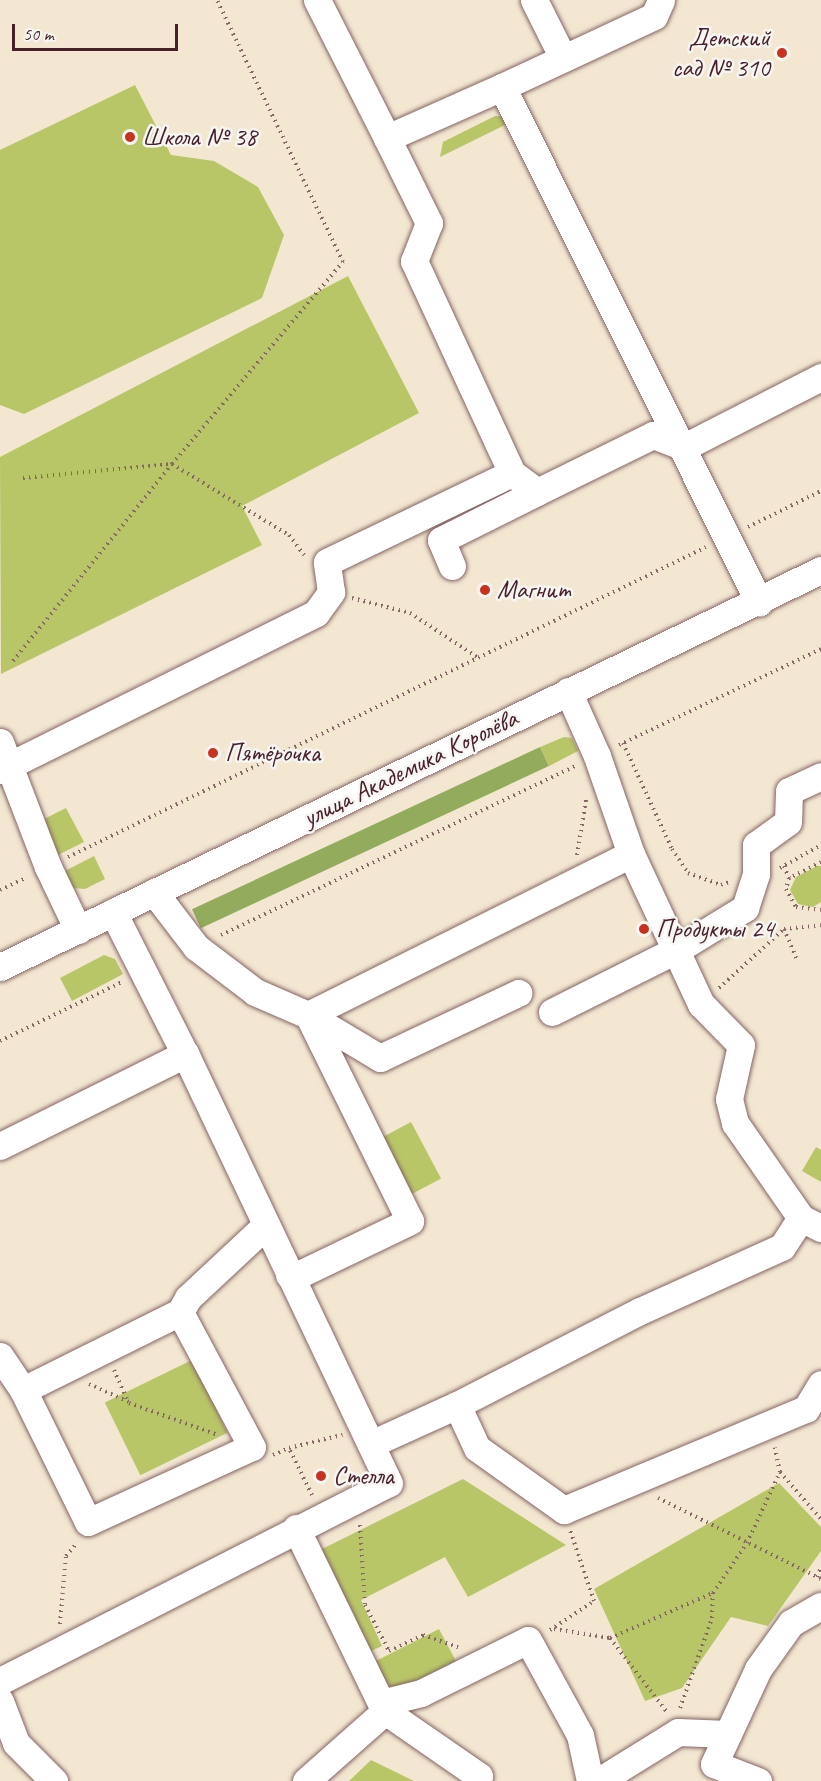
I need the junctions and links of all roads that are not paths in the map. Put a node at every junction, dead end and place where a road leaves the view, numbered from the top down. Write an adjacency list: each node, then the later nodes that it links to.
1 (317, 0): 6 (street)
2 (534, 0): 4 (street)
3 (661, 0): 4 (street)
4 (563, 58): 5 (street)
5 (502, 87): 6 (street); 8 (street)
6 (387, 138): 9 (street)
7 (821, 377): 8 (street)
8 (684, 447): 10 (street); 13 (street)
9 (512, 473): 10 (street); 15 (street)
10 (537, 492): 11 (street)
11 (452, 566)
12 (821, 570): 13 (street, улица Академика Королёва)
13 (759, 602): 14 (street, улица Академика Королёва)
14 (568, 691): 17 (street); 18 (street, улица Академика Королёва)
15 (4, 758): 20 (street)
16 (821, 776): 21 (street)
17 (631, 854): 21 (street); 25 (street)
18 (154, 892): 19 (street, улица Академика Королёва); 25 (street)
19 (112, 912): 20 (street, улица Академика Королёва); 26 (street)
20 (78, 930): 22 (street, улица Академика Королёва)
21 (678, 949): 24 (street); 28 (street)
22 (0, 967)
23 (518, 993): 25 (street)
24 (552, 1012)
25 (308, 1015): 30 (street)
26 (185, 1054): 27 (street); 29 (street)
27 (0, 1146)
28 (811, 1223): 35 (street)
29 (265, 1226): 30 (street); 31 (street)
30 (289, 1275): 36 (street)
31 (180, 1312): 34 (street); 34 (street)
32 (0, 1356): 34 (street)
33 (821, 1384): 35 (street)
34 (23, 1390)
35 (457, 1405): 36 (street)
36 (366, 1436): 37 (street)
37 (306, 1523): 39 (street); 41 (street)
38 (821, 1606): 42 (street)
39 (0, 1681)
40 (0, 1701): 43 (street)
41 (383, 1707): 44 (street); 45 (street); 46 (street)
42 (728, 1734): 47 (street); 48 (street)
43 (54, 1781)
44 (306, 1781)
45 (476, 1781)
46 (590, 1781)
47 (599, 1781)
48 (758, 1781)

